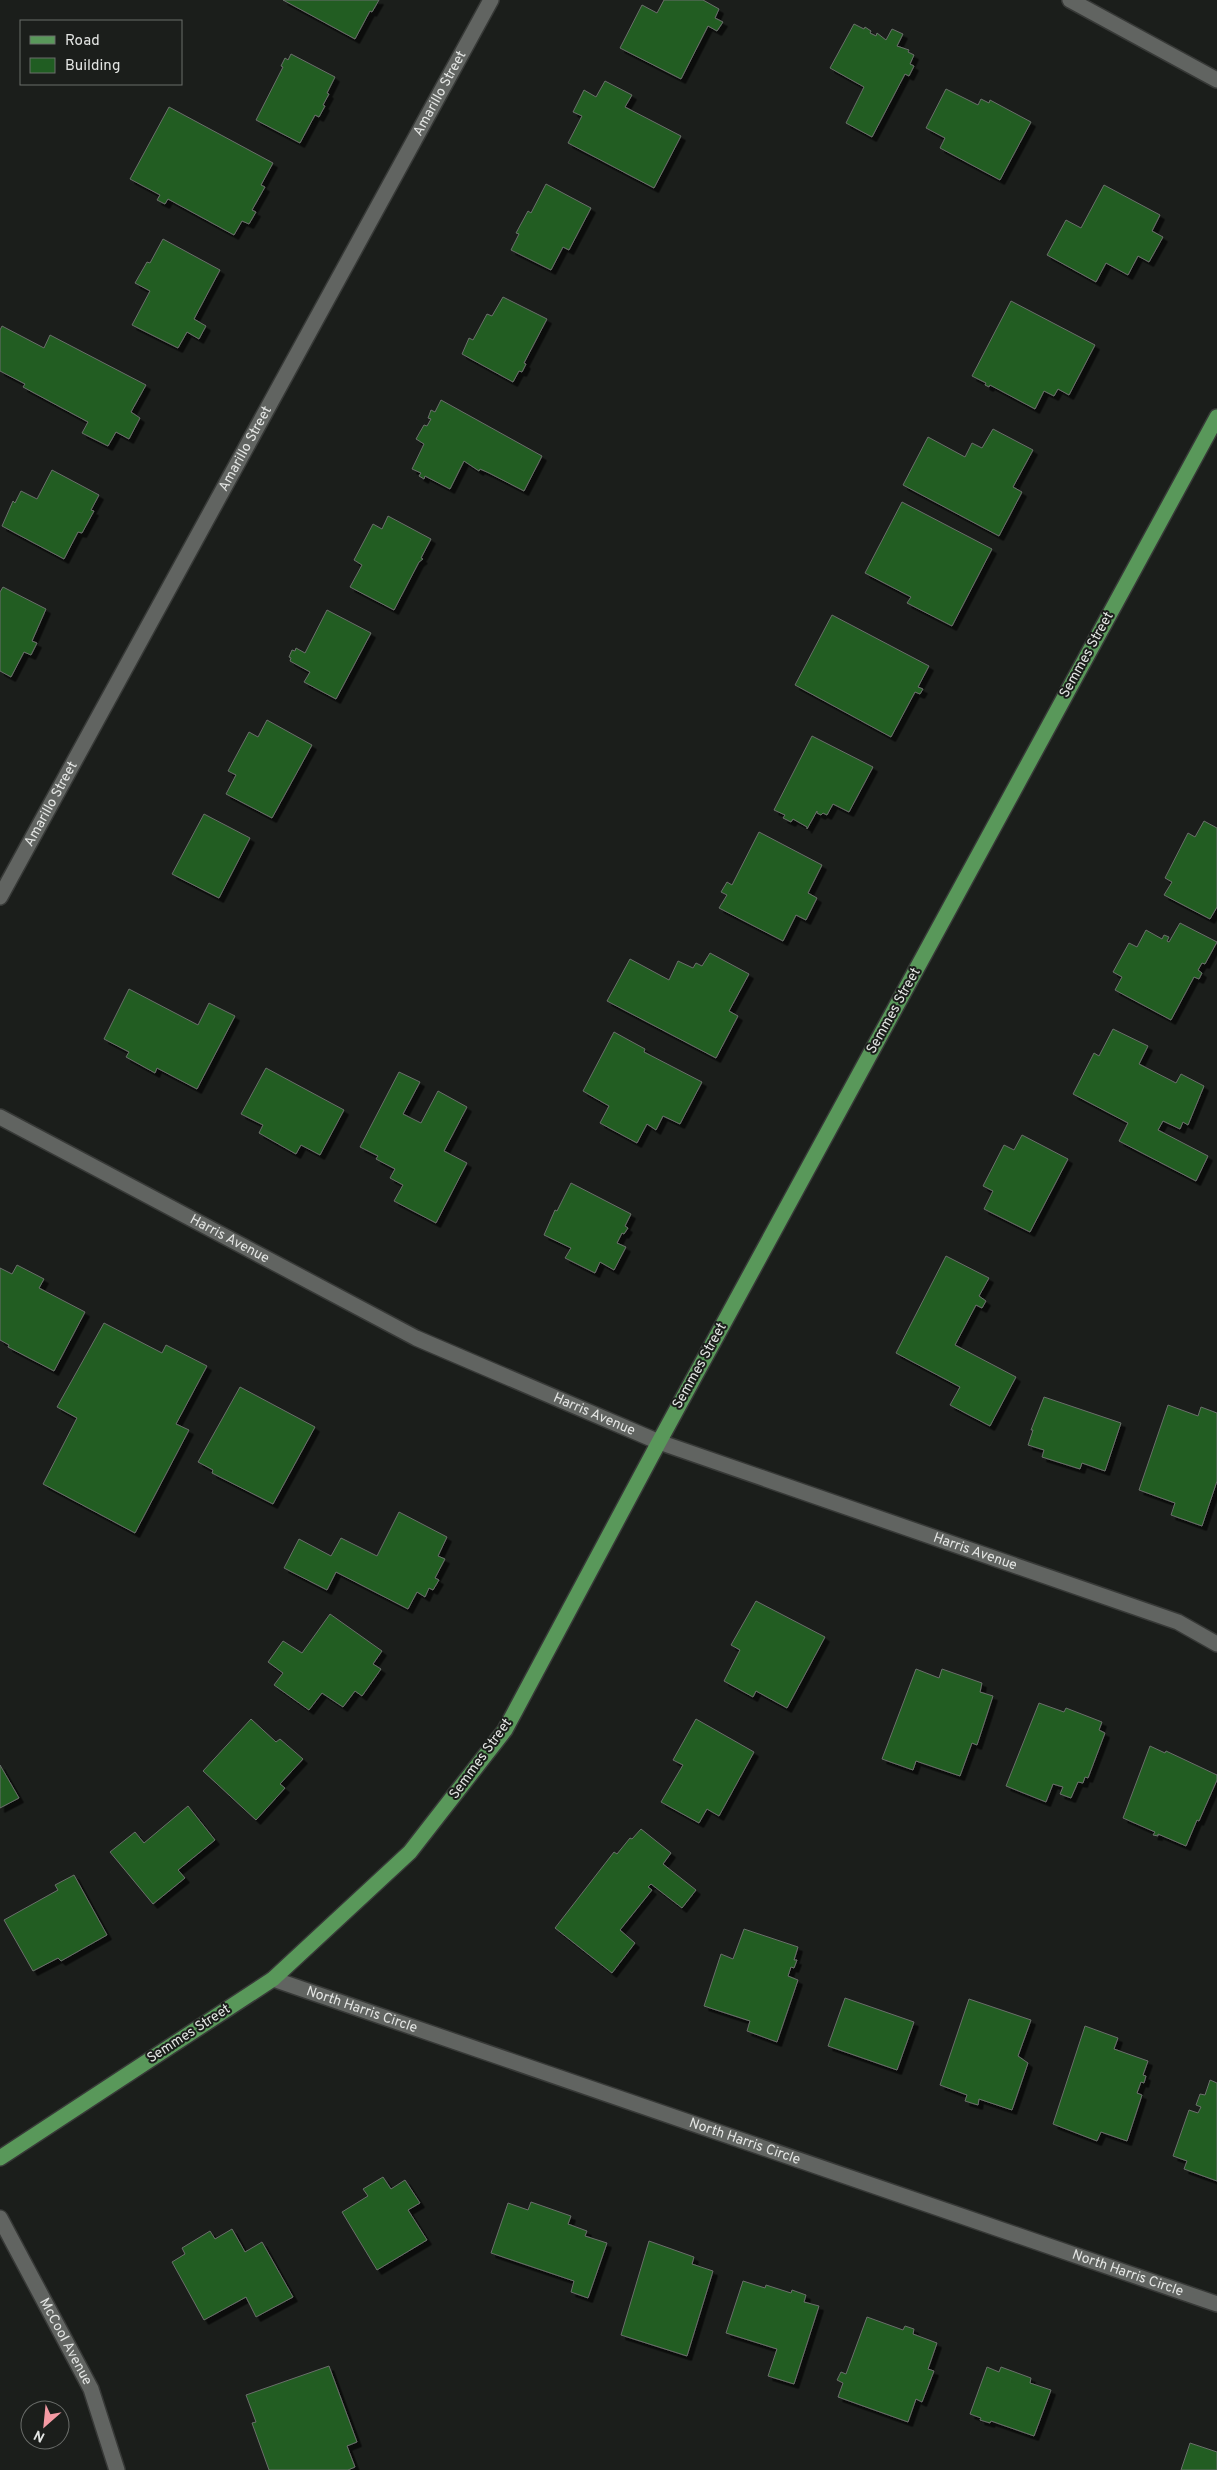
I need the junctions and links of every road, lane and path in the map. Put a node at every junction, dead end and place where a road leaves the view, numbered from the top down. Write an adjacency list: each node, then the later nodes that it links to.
1 (491, 0): 5 (street, Amarillo Street)
2 (1070, 0): 3 (street)
3 (1217, 80)
4 (1217, 417): 7 (main road, Semmes Street)
5 (0, 897)
6 (0, 1117): 7 (street, Harris Avenue)
7 (658, 1442): 8 (street, Harris Avenue); 9 (main road, Semmes Street)
8 (1217, 1644)
9 (273, 1979): 10 (main road, Semmes Street); 12 (street, North Harris Circle)
10 (0, 2158)
11 (0, 2218): 13 (street, McCool Avenue)
12 (1217, 2304)
13 (117, 2470)

